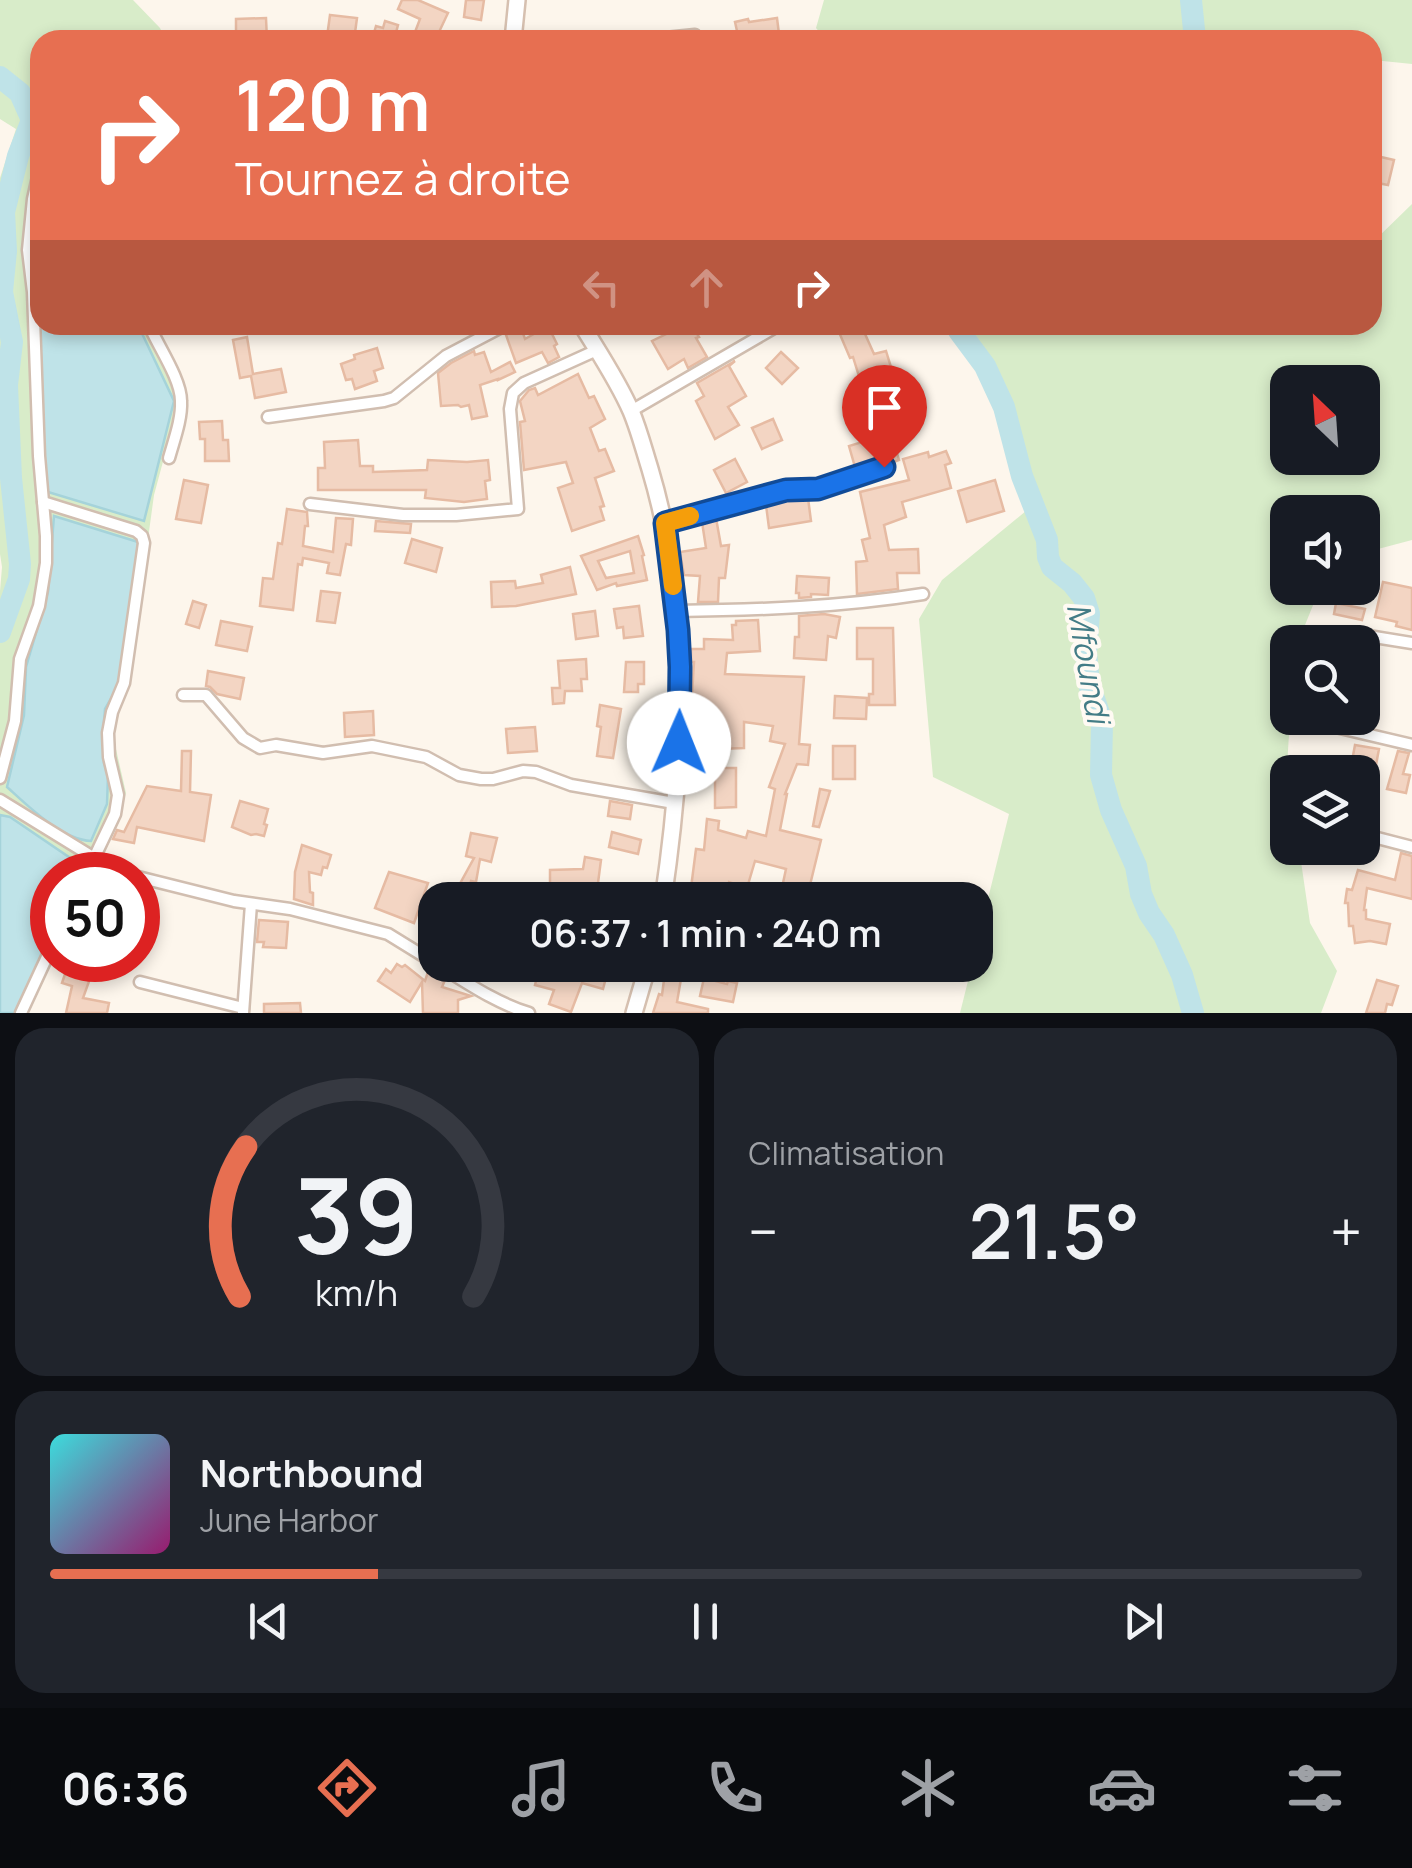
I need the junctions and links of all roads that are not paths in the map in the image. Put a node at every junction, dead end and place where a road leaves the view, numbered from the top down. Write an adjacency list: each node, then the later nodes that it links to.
1 (517, 0): 2 (main road)
2 (514, 30)
3 (30, 233): 4 (street)
4 (30, 260)
5 (37, 335): 15 (street)
6 (153, 335): 13 (street)
7 (486, 335): 12 (street)
8 (588, 335): 10 (main road)
9 (762, 335): 11 (street)
10 (597, 350): 11 (main road); 16 (street)
11 (631, 411): 17 (main road)
12 (268, 417)
13 (169, 458)
14 (884, 467): 17 (street)
15 (43, 502): 25 (street); 31 (street)
16 (310, 504)
17 (665, 523): 19 (main road)
18 (923, 594): 19 (street)
19 (676, 611): 27 (main road)
20 (1380, 638): 21 (street)
21 (1412, 644)
22 (183, 695): 27 (street)
23 (1370, 735): 24 (street)
24 (1412, 745)
25 (0, 778)
26 (0, 800): 30 (street)
27 (674, 803): 33 (main road)
28 (1380, 839): 29 (street)
29 (1412, 847)
30 (87, 852)
31 (96, 852)
32 (160, 882): 34 (street)
33 (665, 882)
34 (251, 904): 35 (street); 40 (street)
35 (418, 952)
36 (35, 982): 41 (street)
37 (140, 982): 40 (street)
38 (465, 982): 42 (street)
39 (643, 982): 43 (main road)
40 (243, 1011)
41 (21, 1013)
42 (529, 1013)
43 (634, 1013)

